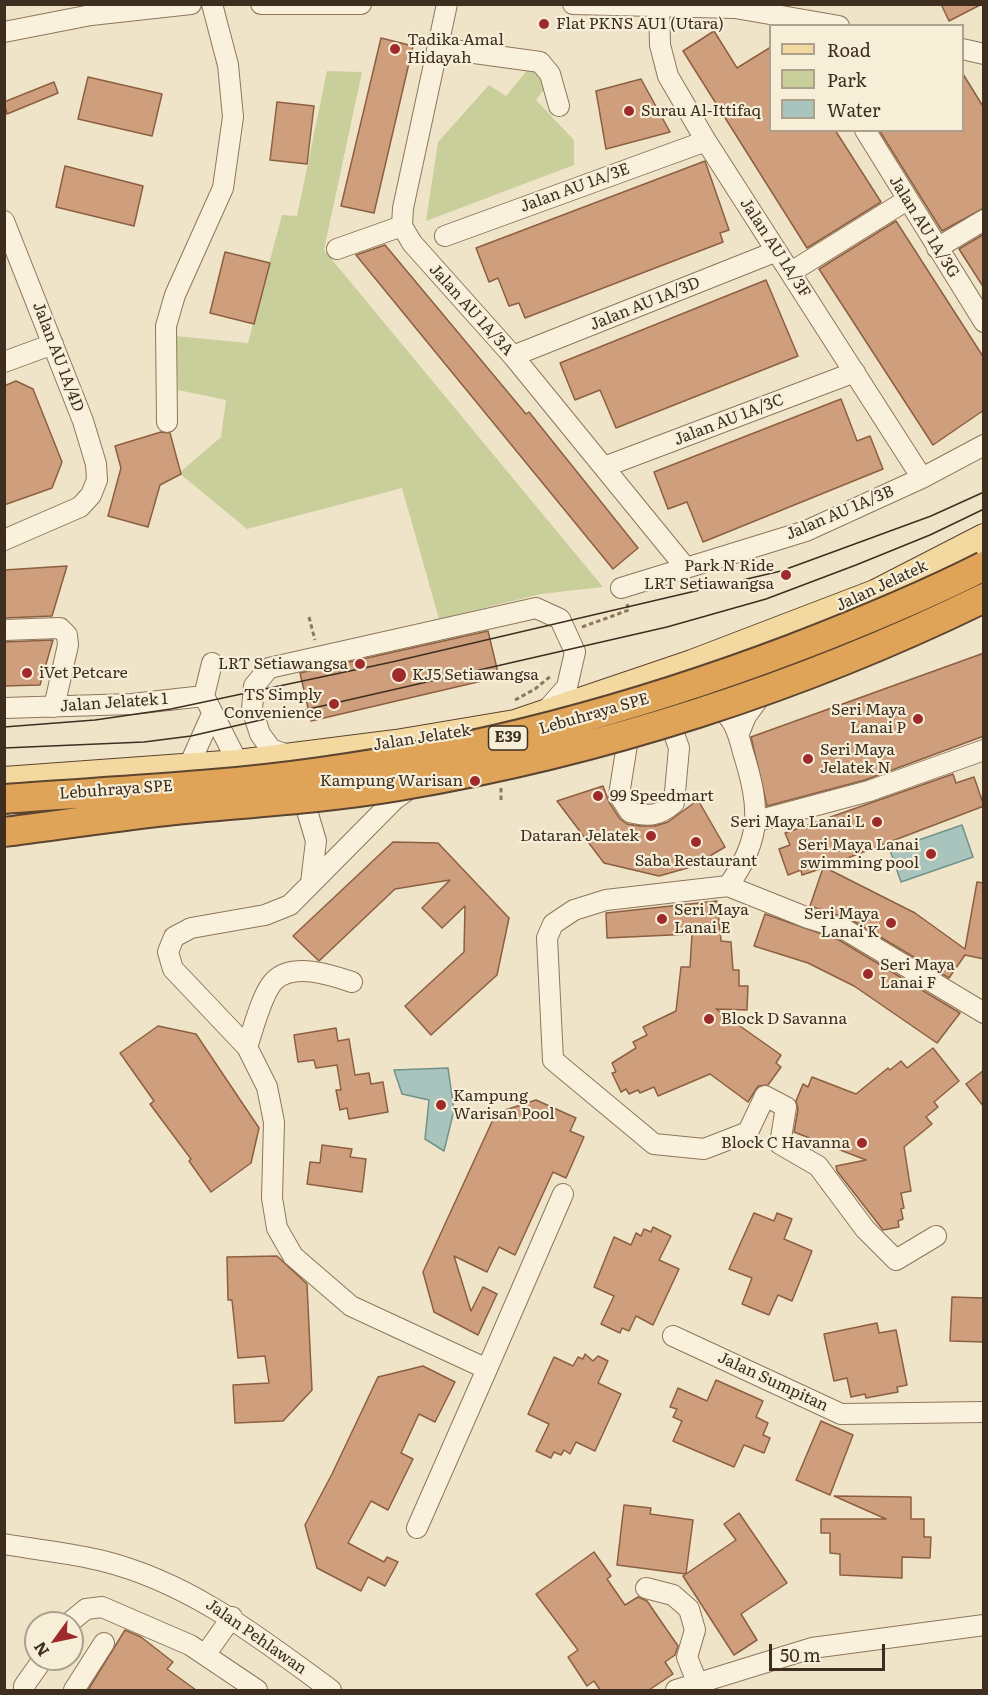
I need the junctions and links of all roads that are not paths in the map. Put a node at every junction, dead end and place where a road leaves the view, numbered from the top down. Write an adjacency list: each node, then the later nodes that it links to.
1 (191, 4): 10 (street)
2 (212, 4): 33 (street)
3 (261, 4): 7 (street)
4 (361, 4): 7 (street)
5 (447, 4): 13 (street)
6 (573, 4): 8 (street)
7 (291, 5)
8 (659, 5): 9 (street); 18 (street, Jalan AU 1A/3F)
9 (829, 24)
10 (4, 32)
11 (984, 40): 12 (street)
12 (964, 42)
13 (438, 48): 16 (street); 22 (street)
14 (964, 49): 15 (street)
15 (984, 54)
16 (559, 106)
17 (866, 132): 19 (street, Jalan AU 1A/3G)
18 (706, 141): 23 (street, Jalan AU 1A/3E); 26 (street, Jalan AU 1A/3F)
19 (907, 200): 25 (street, Jalan AU 1A/3G); 27 (street)
20 (984, 220): 25 (street)
21 (5, 223): 29 (street, Jalan AU 1A/4D)
22 (402, 226): 24 (street); 30 (street, Jalan AU 1A/3A)
23 (445, 236)
24 (337, 249)
25 (937, 249): 28 (street, Jalan AU 1A/3G)
26 (777, 251): 27 (street, Jalan AU 1A/3F); 30 (street, Jalan AU 1A/3D)
27 (790, 272): 32 (street, Jalan AU 1A/3F)
28 (984, 322)
29 (52, 344): 31 (street); 38 (street, Jalan AU 1A/4D)
30 (513, 356): 35 (street, Jalan AU 1A/3A)
31 (4, 362)
32 (855, 372): 35 (street, Jalan AU 1A/3C); 36 (street, Jalan AU 1A/3F)
33 (167, 422)
34 (984, 445): 36 (street, Jalan AU 1A/3B)
35 (604, 468): 40 (street, Jalan AU 1A/3A)
36 (922, 478): 40 (street, Jalan AU 1A/3B)
37 (984, 537): 50 (main road, Jalan Jelatek)
38 (4, 540)
39 (984, 566): 62 (highway, Lebuhraya SPE / E39, bridge)
40 (686, 568): 41 (street, Jalan AU 1A/3B)
41 (621, 588)
42 (984, 599): 45 (main road); 62 (highway, Lebuhraya SPE / E39, bridge)
43 (4, 630): 48 (street)
44 (212, 663): 46 (street)
45 (768, 686): 47 (main road); 53 (street)
46 (208, 705): 48 (street, Jalan Jelatek 1); 56 (street); 57 (street)
47 (715, 706): 51 (main road); 53 (street)
48 (54, 707): 49 (street, Jalan Jelatek 1)
49 (4, 708)
50 (544, 713): 55 (main road, Jalan Jelatek); 55 (street)
51 (670, 722): 52 (main road); 52 (street)
52 (629, 732): 59 (main road)
53 (739, 733): 61 (street)
54 (984, 750): 61 (street)
55 (290, 756): 56 (main road, Jalan Jelatek)
56 (237, 763): 57 (main road, Jalan Jelatek)
57 (188, 768): 58 (main road, Jalan Jelatek)
58 (4, 780)
59 (414, 785): 60 (main road); 63 (street)
60 (305, 804): 62 (main road); 64 (street)
61 (757, 821): 66 (street)
62 (5, 822)
63 (359, 835): 64 (street); 65 (street)
64 (316, 841): 65 (street)
65 (310, 883): 69 (street)
66 (728, 886): 68 (street); 71 (street)
67 (352, 982): 69 (street)
68 (983, 1013)
69 (247, 1047): 73 (street)
70 (563, 1194): 73 (street)
71 (936, 1236)
72 (673, 1336): 74 (street, Jalan Sumpitan)
73 (487, 1370): 75 (street)
74 (984, 1412)
75 (417, 1528)
76 (4, 1544): 79 (street, Jalan Pehlawan)
77 (646, 1588): 84 (street)
78 (84, 1611): 82 (street)
79 (232, 1617): 82 (street); 88 (street, Jalan Pehlawan)
80 (984, 1625): 84 (street)
81 (104, 1643): 86 (street)
82 (205, 1655): 87 (street)
83 (35, 1671): 85 (street)
84 (697, 1682): 89 (street)
85 (24, 1690)
86 (74, 1690)
87 (257, 1690)
88 (331, 1690)
89 (676, 1690)

